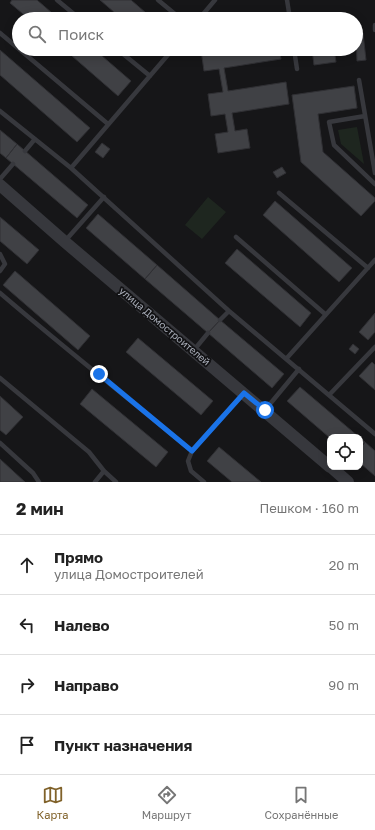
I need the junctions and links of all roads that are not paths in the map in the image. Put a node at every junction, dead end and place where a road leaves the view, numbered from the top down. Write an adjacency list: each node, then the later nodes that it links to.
1 (57, 0): 5 (lane)
2 (158, 0): 6 (lane)
3 (215, 0): 7 (lane)
4 (287, 0): 8 (lane)
5 (72, 12)
6 (173, 12)
7 (205, 12)
8 (289, 12)
9 (375, 25): 10 (lane)
10 (375, 30)
11 (0, 33): 12 (lane)
12 (12, 43)
13 (27, 56): 22 (lane)
14 (126, 56): 18 (lane)
15 (167, 56): 18 (lane)
16 (295, 56): 17 (lane)
17 (297, 69)
18 (150, 76): 22 (lane)
19 (359, 80): 21 (lane)
20 (0, 111): 23 (lane)
21 (365, 116): 27 (lane); 29 (lane)
22 (108, 124): 26 (lane)
23 (35, 139): 24 (lane); 26 (lane)
24 (25, 151)
25 (13, 164): 28 (lane)
26 (71, 168): 32 (lane)
27 (375, 173)
28 (0, 179)
29 (375, 184)
30 (0, 185): 34 (street, улица Домостроителей)
31 (279, 193): 37 (lane)
32 (104, 197): 34 (lane); 40 (lane)
33 (236, 237): 41 (lane)
34 (64, 242): 45 (street, улица Домостроителей)
35 (0, 254): 38 (lane)
36 (375, 260): 37 (lane)
37 (368, 268): 41 (lane)
38 (0, 271)
39 (0, 293): 54 (lane)
40 (229, 311): 42 (lane); 46 (lane)
41 (325, 314): 46 (lane)
42 (220, 320)
43 (208, 333): 45 (lane)
44 (375, 348): 50 (lane)
45 (194, 350): 49 (street, улица Домостроителей)
46 (286, 359): 47 (lane)
47 (300, 369): 50 (lane); 51 (lane)
48 (0, 378): 57 (lane)
49 (244, 393): 51 (street, улица Домостроителей); 54 (lane)
50 (330, 394): 52 (lane)
51 (265, 410): 55 (street, улица Домостроителей)
52 (375, 434)
53 (0, 442): 58 (lane)
54 (192, 451): 61 (lane)
55 (327, 464)
56 (334, 470): 62 (street, улица Домостроителей)
57 (104, 471): 59 (lane); 60 (lane)
58 (39, 482)
59 (95, 482)
60 (116, 482)
61 (204, 482)
62 (348, 482)

